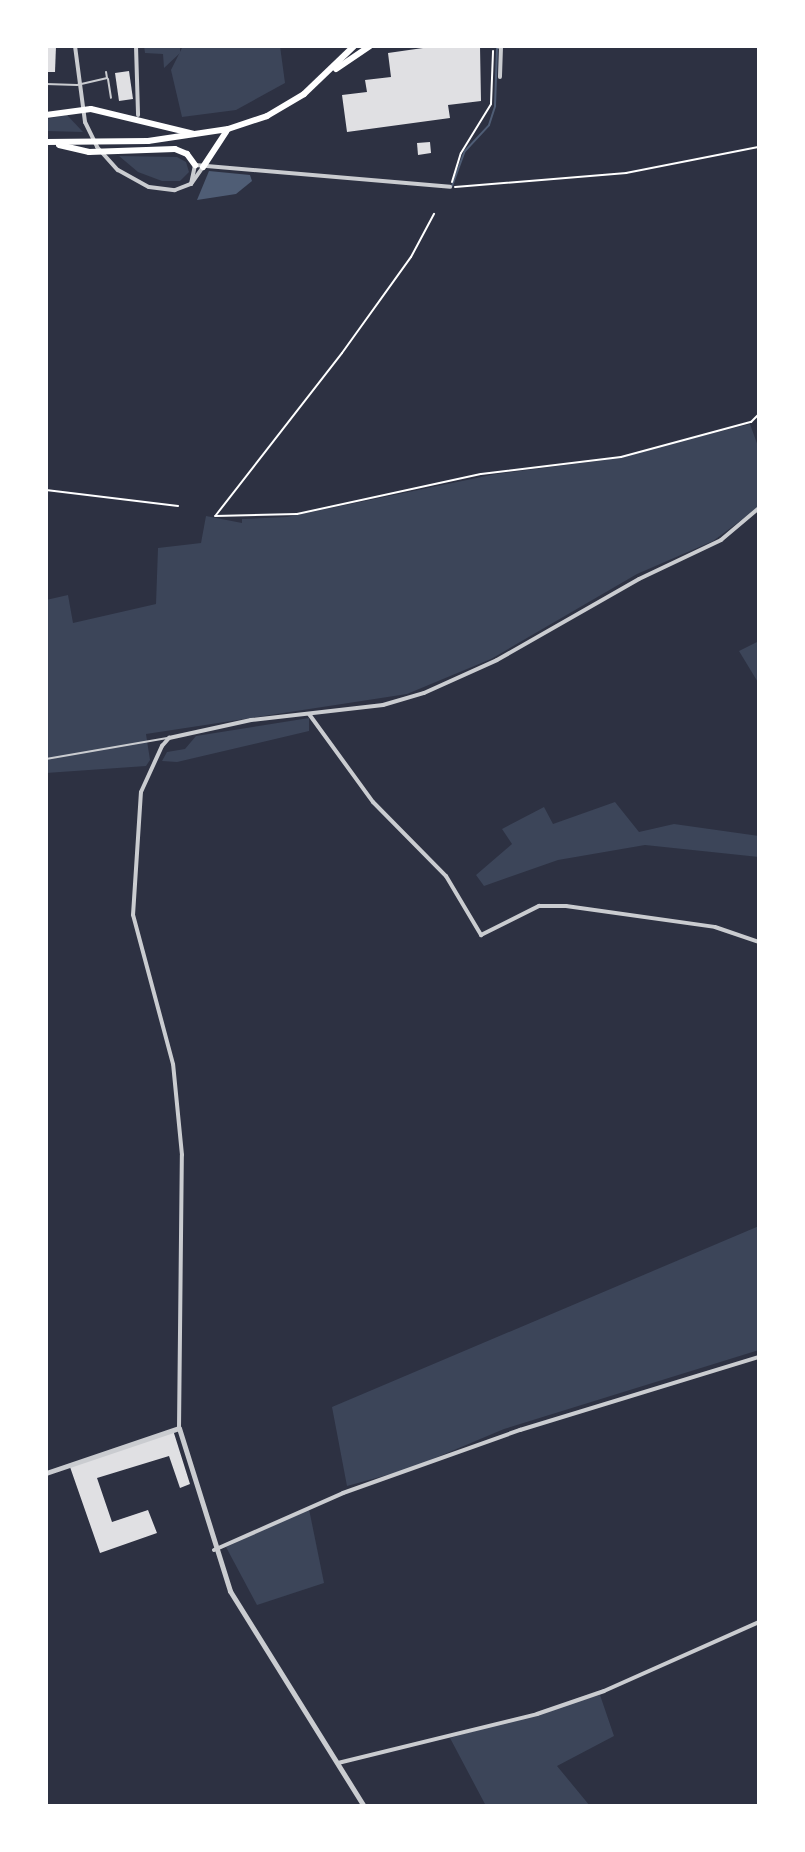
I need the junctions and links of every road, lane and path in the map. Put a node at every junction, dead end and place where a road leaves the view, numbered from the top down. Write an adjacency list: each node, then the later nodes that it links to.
1 (75, 46): 11 (street)
2 (136, 46): 15 (street)
3 (354, 46): 6 (main road)
4 (370, 46): 6 (main road)
5 (497, 46): 8 (street); 21 (path)
6 (333, 71): 16 (main road)
7 (106, 72): 9 (lane)
8 (500, 77)
9 (107, 78): 11 (lane); 12 (lane)
10 (46, 84): 11 (lane)
11 (77, 85): 13 (street)
12 (111, 98)
13 (81, 108): 14 (main road); 17 (main road); 20 (street)
14 (46, 115)
15 (138, 115)
16 (228, 129): 17 (main road); 20 (main road)
17 (205, 135): 18 (main road)
18 (49, 142): 20 (main road)
19 (759, 147): 21 (path)
20 (199, 166): 21 (street)
21 (453, 187)
22 (434, 214): 23 (path)
23 (759, 414)
24 (46, 490): 25 (path)
25 (178, 506)
26 (759, 508): 27 (street)
27 (309, 714): 28 (street); 30 (street)
28 (169, 738): 29 (lane); 32 (street)
29 (46, 759)
30 (759, 942)
31 (759, 1357): 34 (street)
32 (179, 1428): 33 (street); 34 (street)
33 (46, 1473)
34 (214, 1550): 36 (street)
35 (759, 1622): 36 (street)
36 (337, 1764): 37 (street)
37 (364, 1806)

